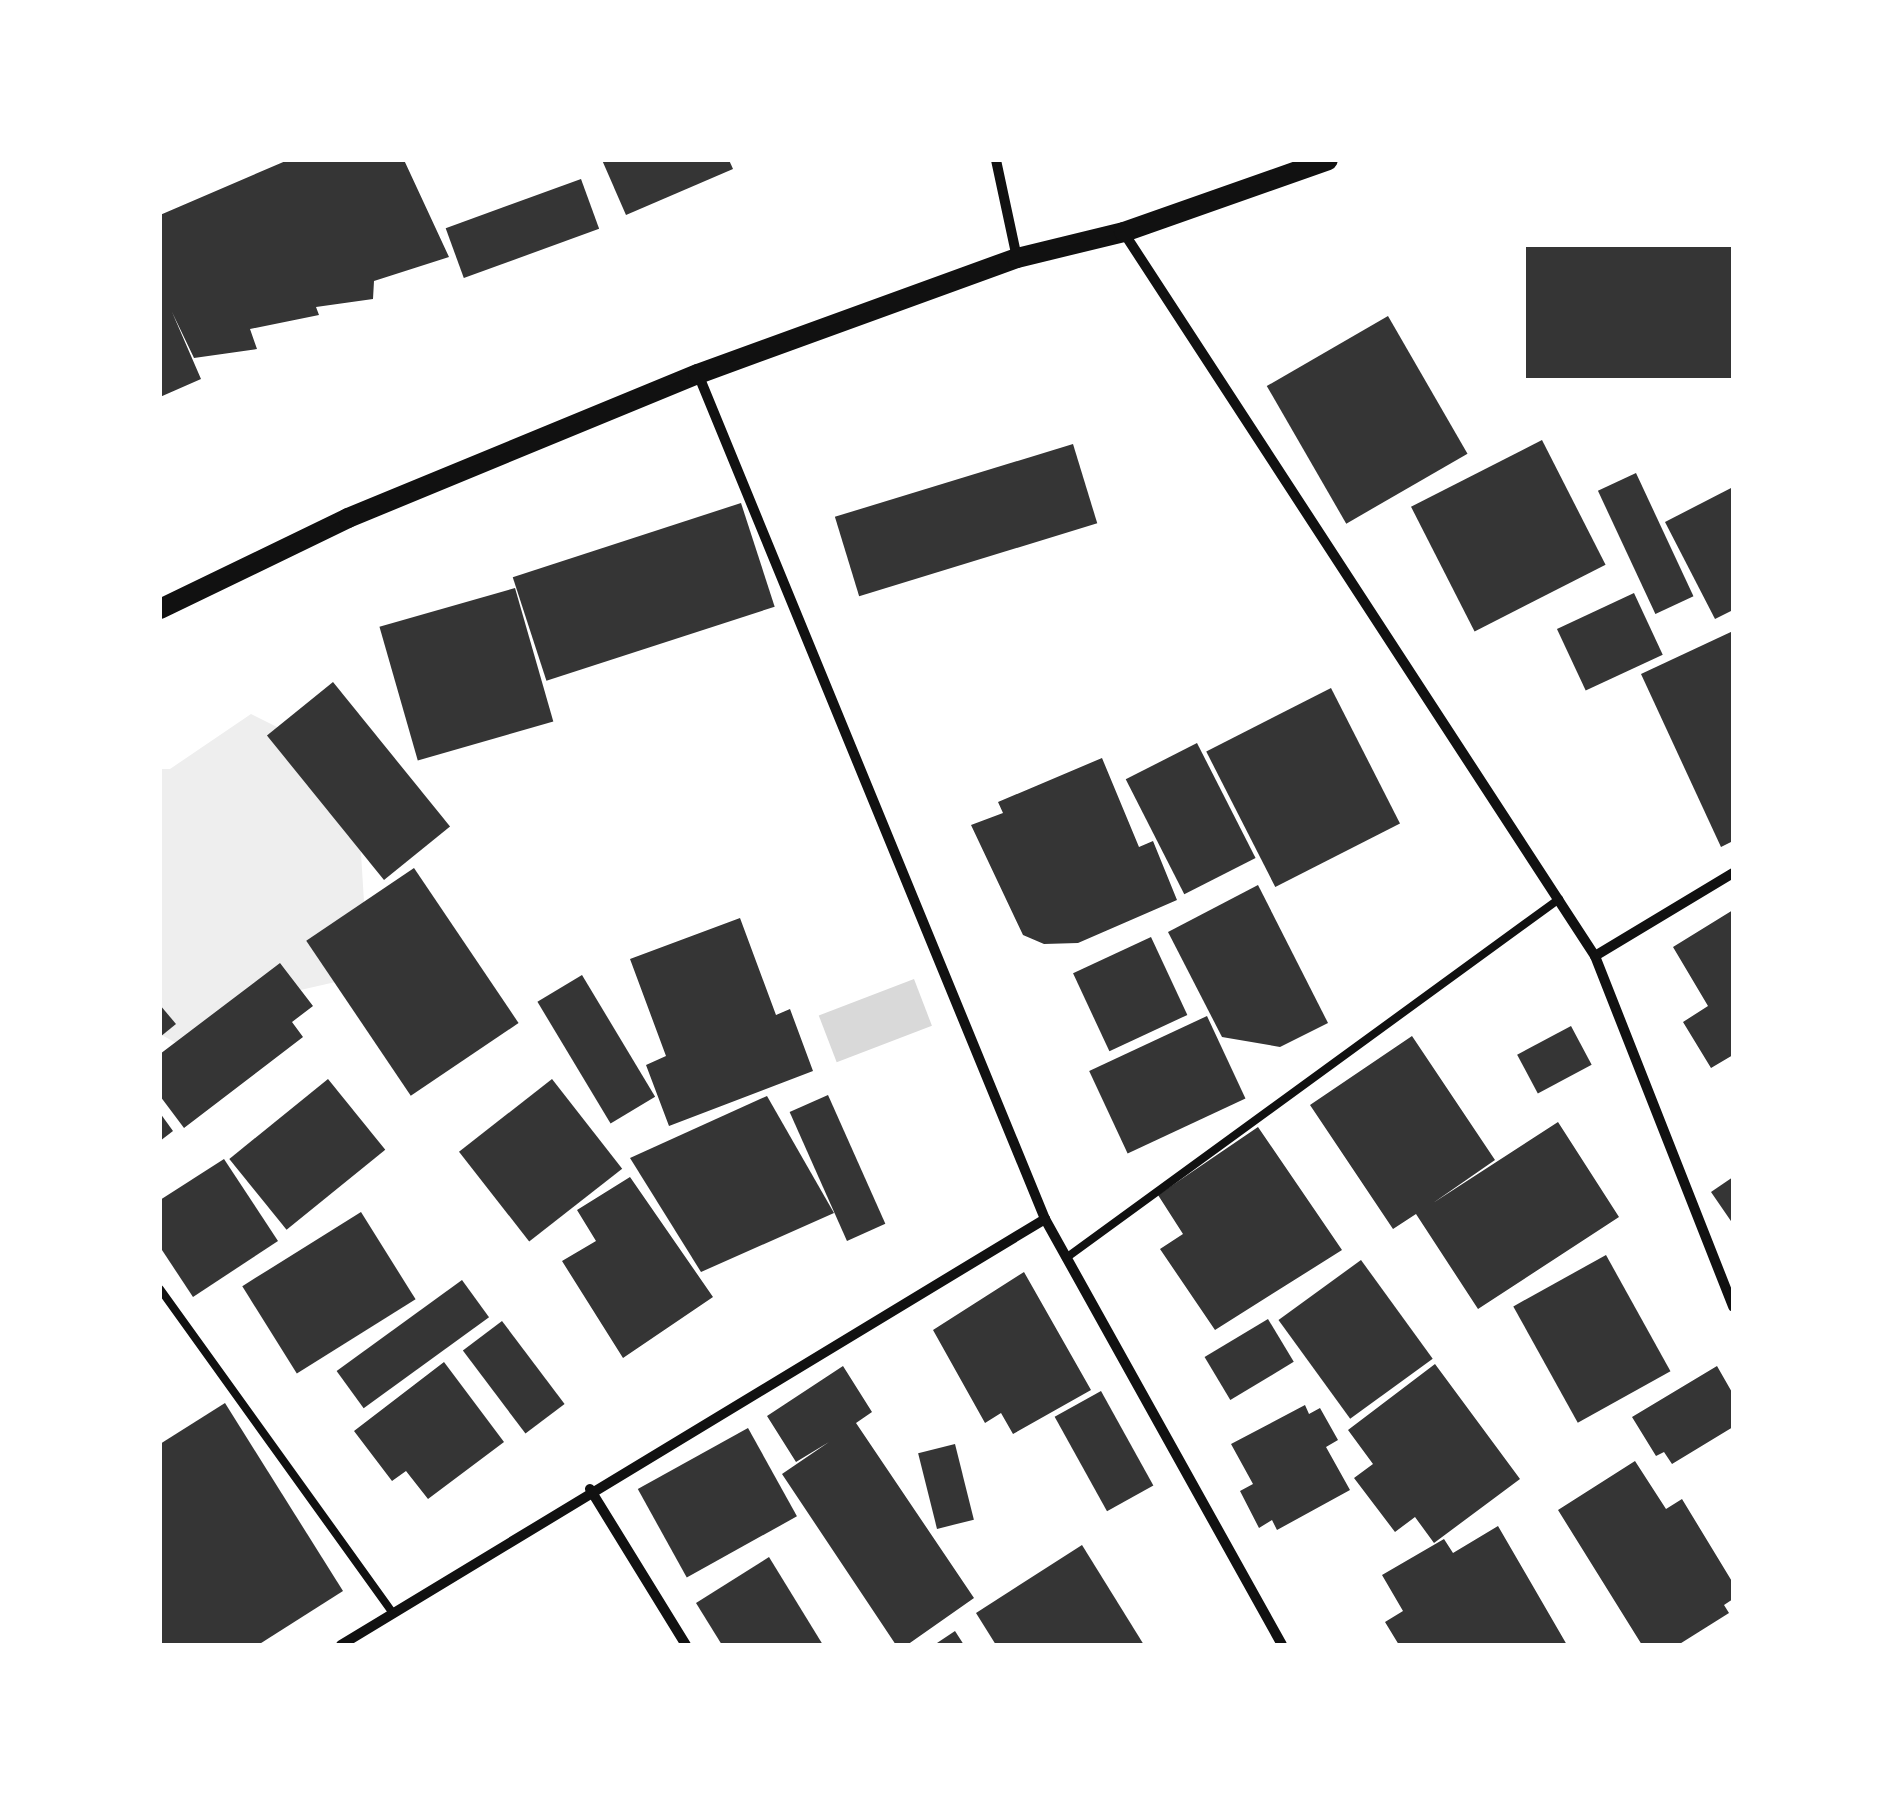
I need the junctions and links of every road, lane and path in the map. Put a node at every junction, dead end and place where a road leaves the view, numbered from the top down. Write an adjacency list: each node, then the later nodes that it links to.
1 (996, 160): 4 (street)
2 (1328, 160): 3 (main road)
3 (1124, 232): 4 (main road); 8 (street)
4 (1017, 258): 5 (main road)
5 (698, 374): 6 (main road); 10 (street)
6 (160, 609)
7 (1733, 873): 9 (street)
8 (1559, 898): 9 (street); 11 (lane)
9 (1595, 956): 13 (street)
10 (1044, 1219): 11 (street); 14 (street)
11 (1066, 1258): 18 (street)
12 (160, 1288): 15 (lane)
13 (1733, 1307)
14 (590, 1489): 15 (street); 17 (street)
15 (392, 1612): 16 (street)
16 (340, 1645)
17 (686, 1645)
18 (1282, 1645)

